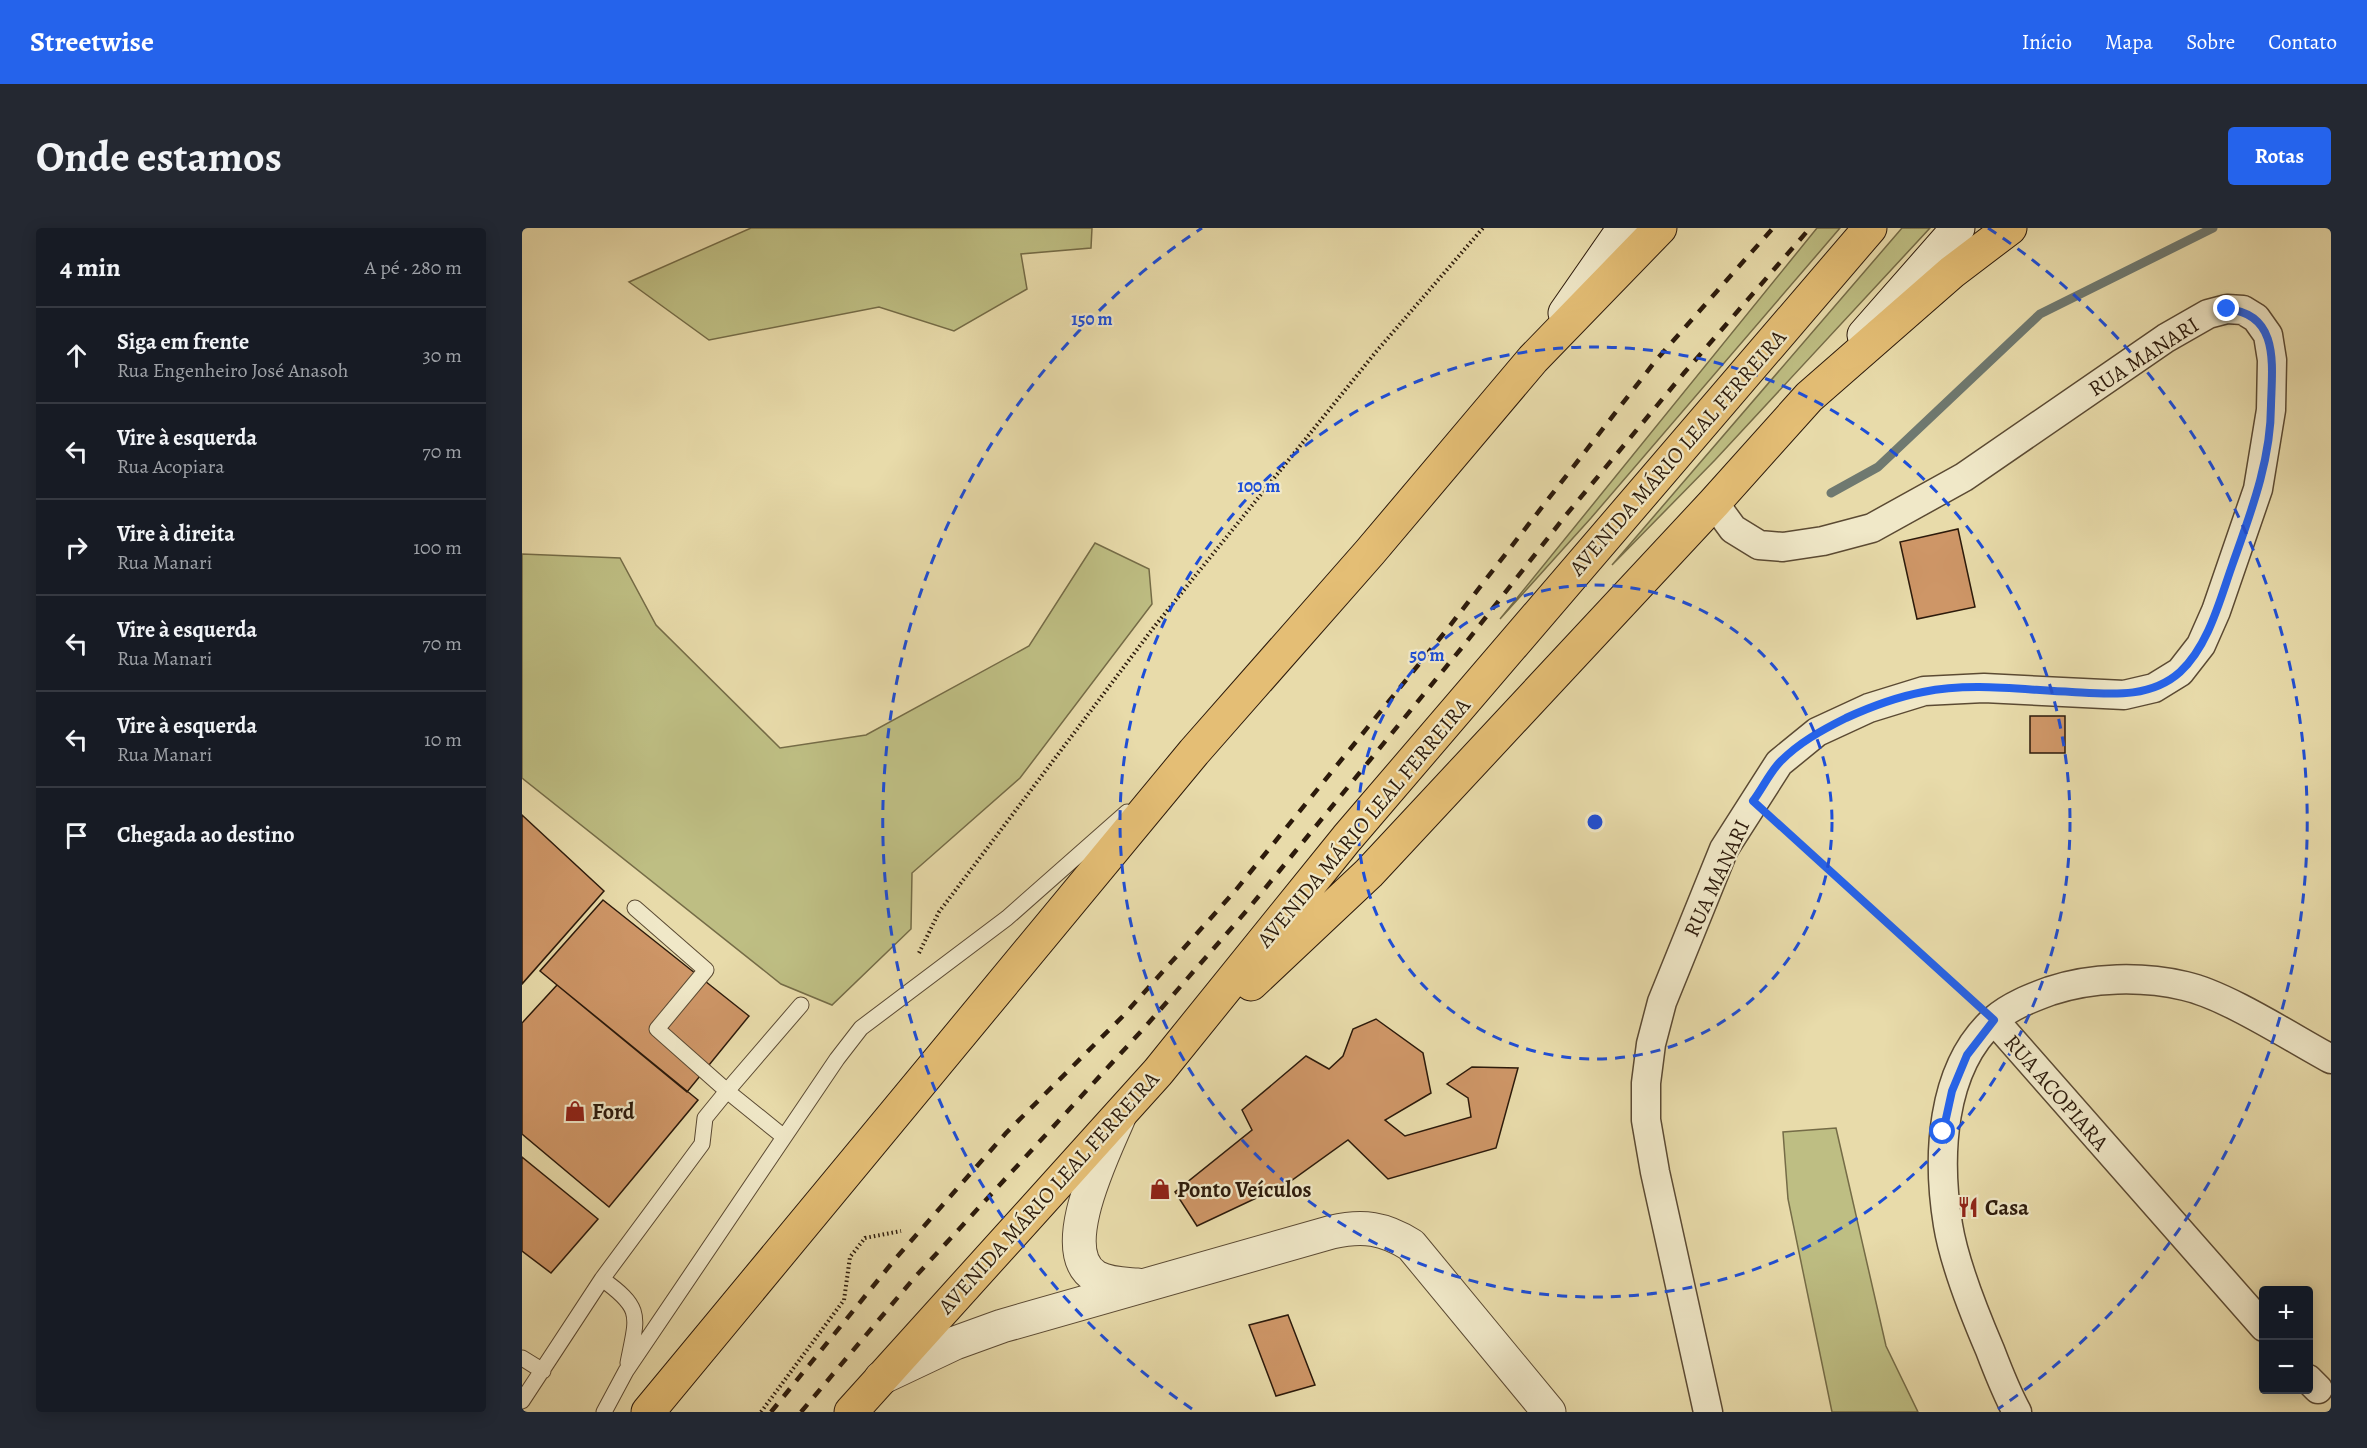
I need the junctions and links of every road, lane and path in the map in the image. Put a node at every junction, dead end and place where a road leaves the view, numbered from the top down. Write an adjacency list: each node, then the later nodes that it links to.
1 (1483, 228): 13 (path)
2 (1624, 228): 7 (street)
3 (1660, 228): 7 (highway)
4 (1870, 228): 17 (highway, AVENIDA MÁRIO LEAL FERREIRA)
5 (1958, 228): 8 (street)
6 (2010, 228): 8 (highway)
7 (1533, 359): 10 (highway)
8 (1809, 397): 9 (highway)
9 (1714, 503): 11 (street, RUA MANARI); 17 (highway)
10 (1194, 752): 13 (lane); 31 (highway)
11 (1753, 801): 15 (path, RUA ACOPIARA); 35 (street, RUA MANARI)
12 (635, 908): 18 (lane)
13 (894, 1002): 20 (lane)
14 (801, 1005): 18 (lane)
15 (1994, 1020): 16 (street); 24 (street, RUA ACOPIARA); 36 (street)
16 (2331, 1059)
17 (1158, 1072): 19 (highway, AVENIDA MÁRIO LEAL FERREIRA)
18 (727, 1091): 20 (lane); 22 (lane)
19 (1119, 1115): 23 (street); 28 (highway, AVENIDA MÁRIO LEAL FERREIRA)
20 (784, 1137): 27 (lane)
21 (901, 1231): 32 (path)
22 (602, 1279): 26 (lane); 27 (lane)
23 (1139, 1286): 28 (street); 34 (street)
24 (2259, 1321)
25 (522, 1358): 26 (lane)
26 (543, 1371): 29 (lane)
27 (626, 1371): 30 (lane)
28 (877, 1380): 33 (highway, AVENIDA MÁRIO LEAL FERREIRA)
29 (522, 1401)
30 (604, 1412)
31 (648, 1412)
32 (761, 1412)
33 (851, 1412)
34 (1550, 1412)
35 (1708, 1412)
36 (2017, 1412)

